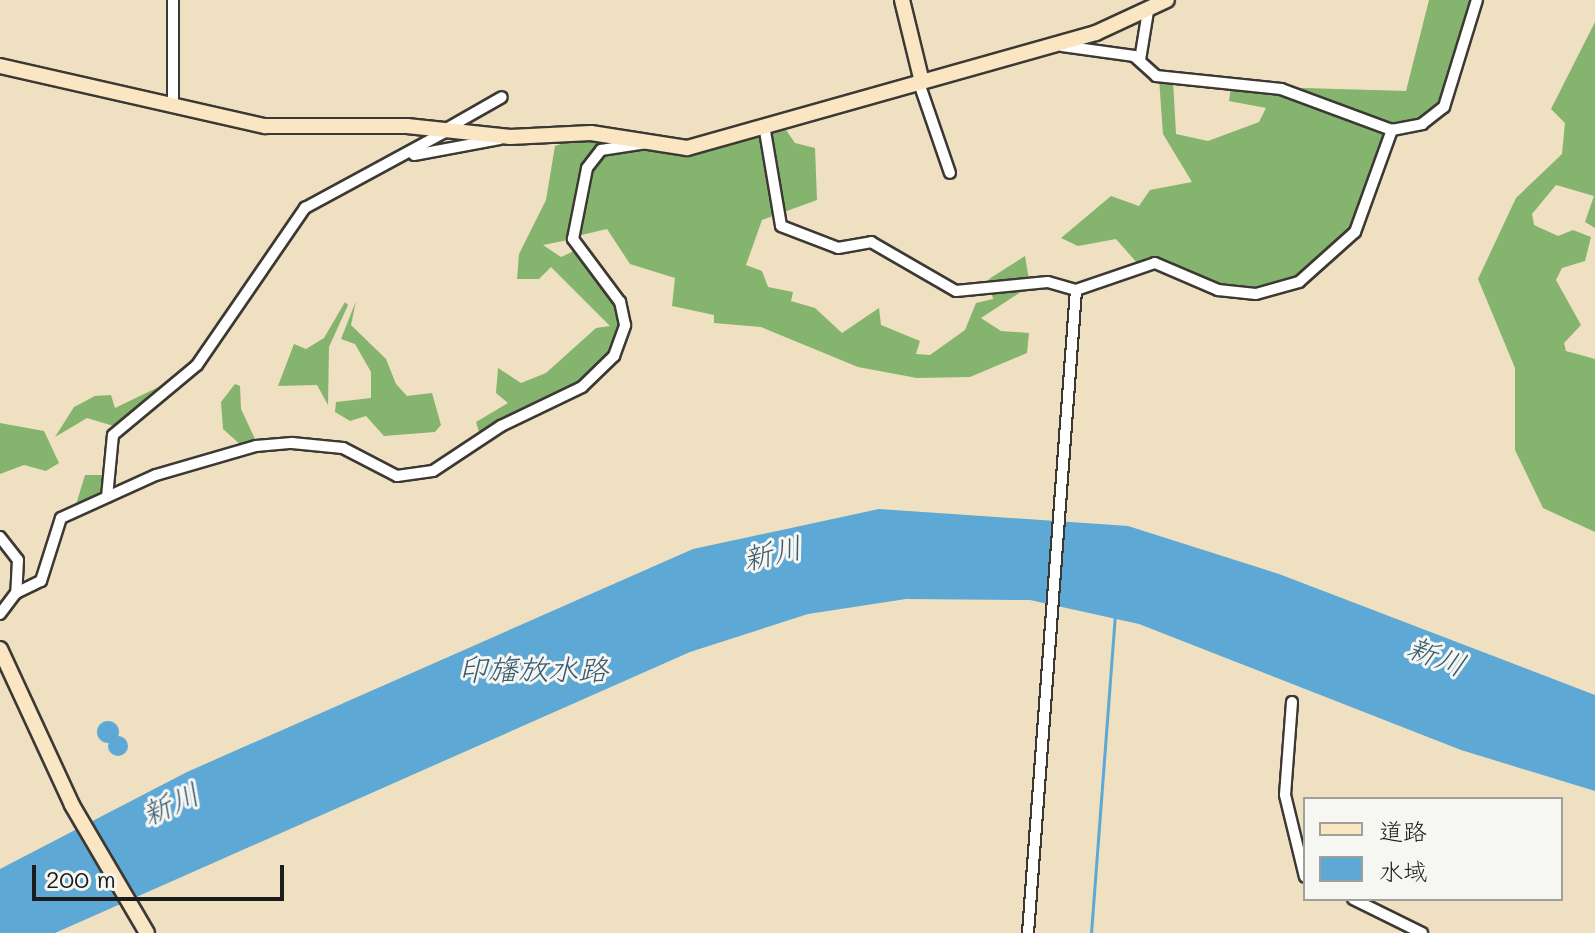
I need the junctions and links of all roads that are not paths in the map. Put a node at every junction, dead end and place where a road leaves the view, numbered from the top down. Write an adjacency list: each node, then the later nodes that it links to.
1 (173, 0): 11 (street)
2 (902, 0): 9 (street)
3 (1167, 0): 5 (street)
4 (1477, 0): 13 (street)
5 (1148, 11): 6 (street); 7 (street)
6 (1052, 46): 7 (street); 9 (street)
7 (1140, 60): 13 (street)
8 (0, 66): 11 (street)
9 (921, 83): 14 (street); 18 (street)
10 (502, 97): 12 (street)
11 (173, 106): 12 (street)
12 (448, 129): 15 (street); 17 (street)
13 (1392, 130): 19 (street)
14 (765, 131): 16 (street); 19 (street)
15 (510, 137): 16 (street); 17 (street)
16 (646, 143): 20 (street)
17 (411, 155): 20 (street)
18 (950, 173)
19 (1076, 290): 29 (street)
20 (107, 497): 22 (street)
21 (0, 537): 22 (street)
22 (16, 593): 23 (street)
23 (0, 614)
24 (0, 649): 28 (street)
25 (1292, 702): 26 (street)
26 (1303, 869)
27 (1357, 901): 30 (street)
28 (147, 933)
29 (1028, 933)
30 (1422, 933)

